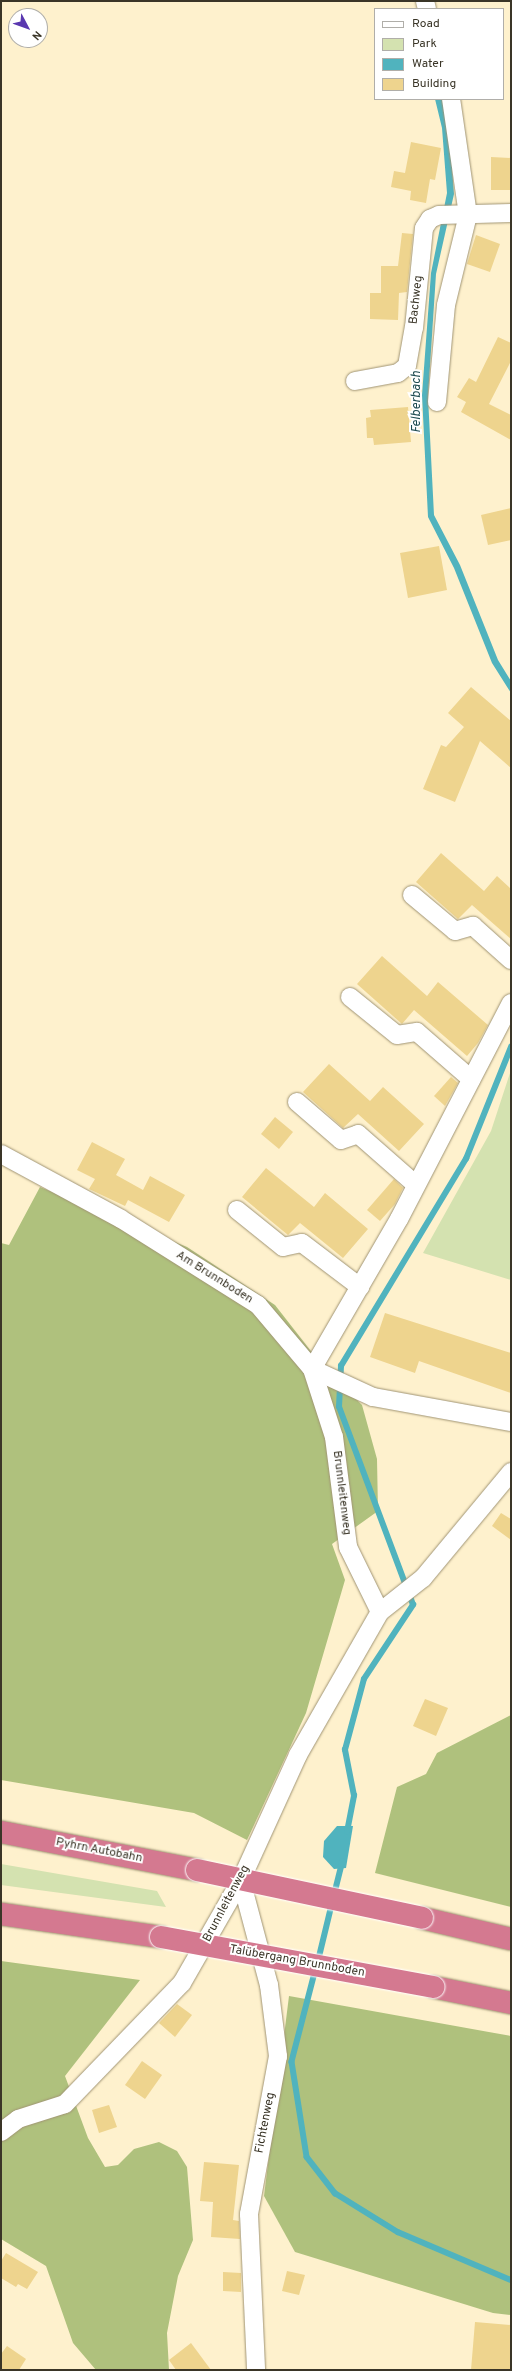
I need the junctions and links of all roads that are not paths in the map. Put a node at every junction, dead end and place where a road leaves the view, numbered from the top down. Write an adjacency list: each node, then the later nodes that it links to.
1 (451, 100): 3 (street)
2 (511, 213): 3 (street)
3 (453, 216): 4 (street, Bachweg); 5 (street)
4 (355, 381)
5 (437, 402)
6 (412, 896): 7 (street)
7 (511, 960)
8 (350, 997): 10 (street)
9 (511, 1003): 10 (street)
10 (471, 1079): 13 (street)
11 (297, 1102): 13 (street)
12 (1, 1154): 16 (street, Am Brunnboden)
13 (416, 1185): 15 (street)
14 (237, 1210): 15 (street)
15 (360, 1287): 16 (street)
16 (320, 1373): 17 (street, Am Brunnboden); 19 (street, Brunnleitenweg)
17 (511, 1422)
18 (511, 1472): 19 (street, Brunnleitenweg)
19 (380, 1612): 21 (street, Brunnleitenweg)
20 (1, 1832): 23 (highway, Pyhrn Autobahn, bridge)
21 (241, 1880): 25 (street, Brunnleitenweg); 26 (street, Fichtenweg)
22 (1, 1914): 24 (highway, Talübergang Brunnboden, bridge)
23 (511, 1939)
24 (511, 2003)
25 (1, 2132)
26 (256, 2370)

